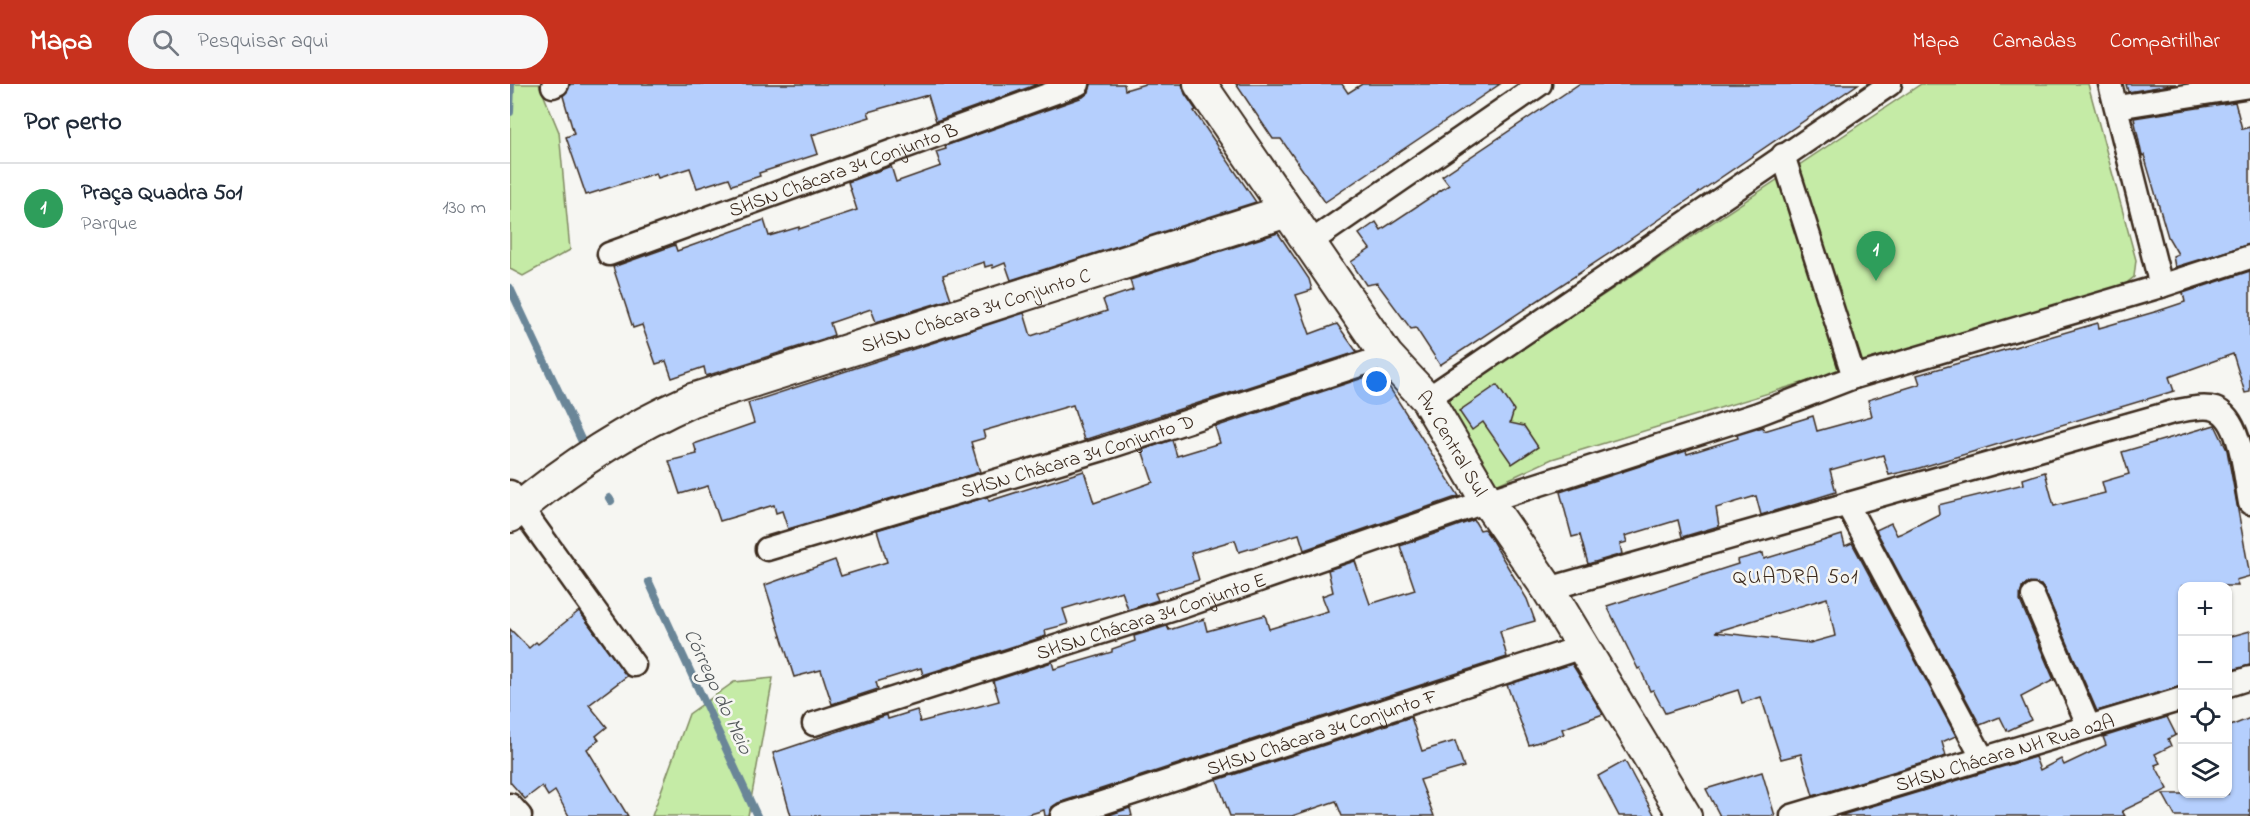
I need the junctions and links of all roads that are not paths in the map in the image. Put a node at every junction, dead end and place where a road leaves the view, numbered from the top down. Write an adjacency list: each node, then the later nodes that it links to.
1 (1078, 84): 11 (street, SHSN Chácara 34 Conjunto B)
2 (1200, 84): 9 (street, Av. Central Sul)
3 (1540, 84): 10 (street)
4 (1890, 84): 8 (street)
5 (2110, 84): 7 (street)
6 (2250, 86): 7 (street)
7 (2117, 107): 13 (street)
8 (1783, 155): 15 (street); 16 (street)
9 (1287, 211): 10 (street, Av. Central Sul); 19 (street, SHSN Chácara 34 Conjunto C)
10 (1310, 243): 14 (street, Av. Central Sul)
11 (609, 254)
12 (2250, 257): 13 (street, SHSN Chácara 34 Conjunto E)
13 (2161, 286): 15 (street, SHSN Chácara 34 Conjunto E)
14 (1387, 356): 16 (street, Av. Central Sul); 21 (street, SHSN Chácara 34 Conjunto D)
15 (1854, 377): 17 (street, SHSN Chácara 34 Conjunto E)
16 (1427, 399): 17 (street, Av. Central Sul)
17 (1487, 501): 22 (street, Av. Central Sul); 29 (street, SHSN Chácara 34 Conjunto E)
18 (2250, 502): 20 (street)
19 (514, 504): 25 (street)
20 (1847, 504): 22 (street); 31 (street)
21 (767, 549)
22 (1548, 589): 24 (street, Av. Central Sul)
23 (2033, 596): 30 (street)
24 (1582, 647): 34 (street, SHSN Chácara 34 Conjunto F); 35 (street, Av. Central Sul)
25 (634, 665)
26 (2250, 678): 27 (street)
27 (2232, 684)
28 (2178, 700): 30 (street, SHSN Chácara NH Rua 02A)
29 (814, 724)
30 (2089, 727): 31 (street, SHSN Chácara NH Rua 02A)
31 (1983, 759): 36 (street, SHSN Chácara NH Rua 02A)
32 (510, 805): 33 (street)
33 (519, 816)
34 (1062, 816)
35 (1685, 816)
36 (1792, 816)

